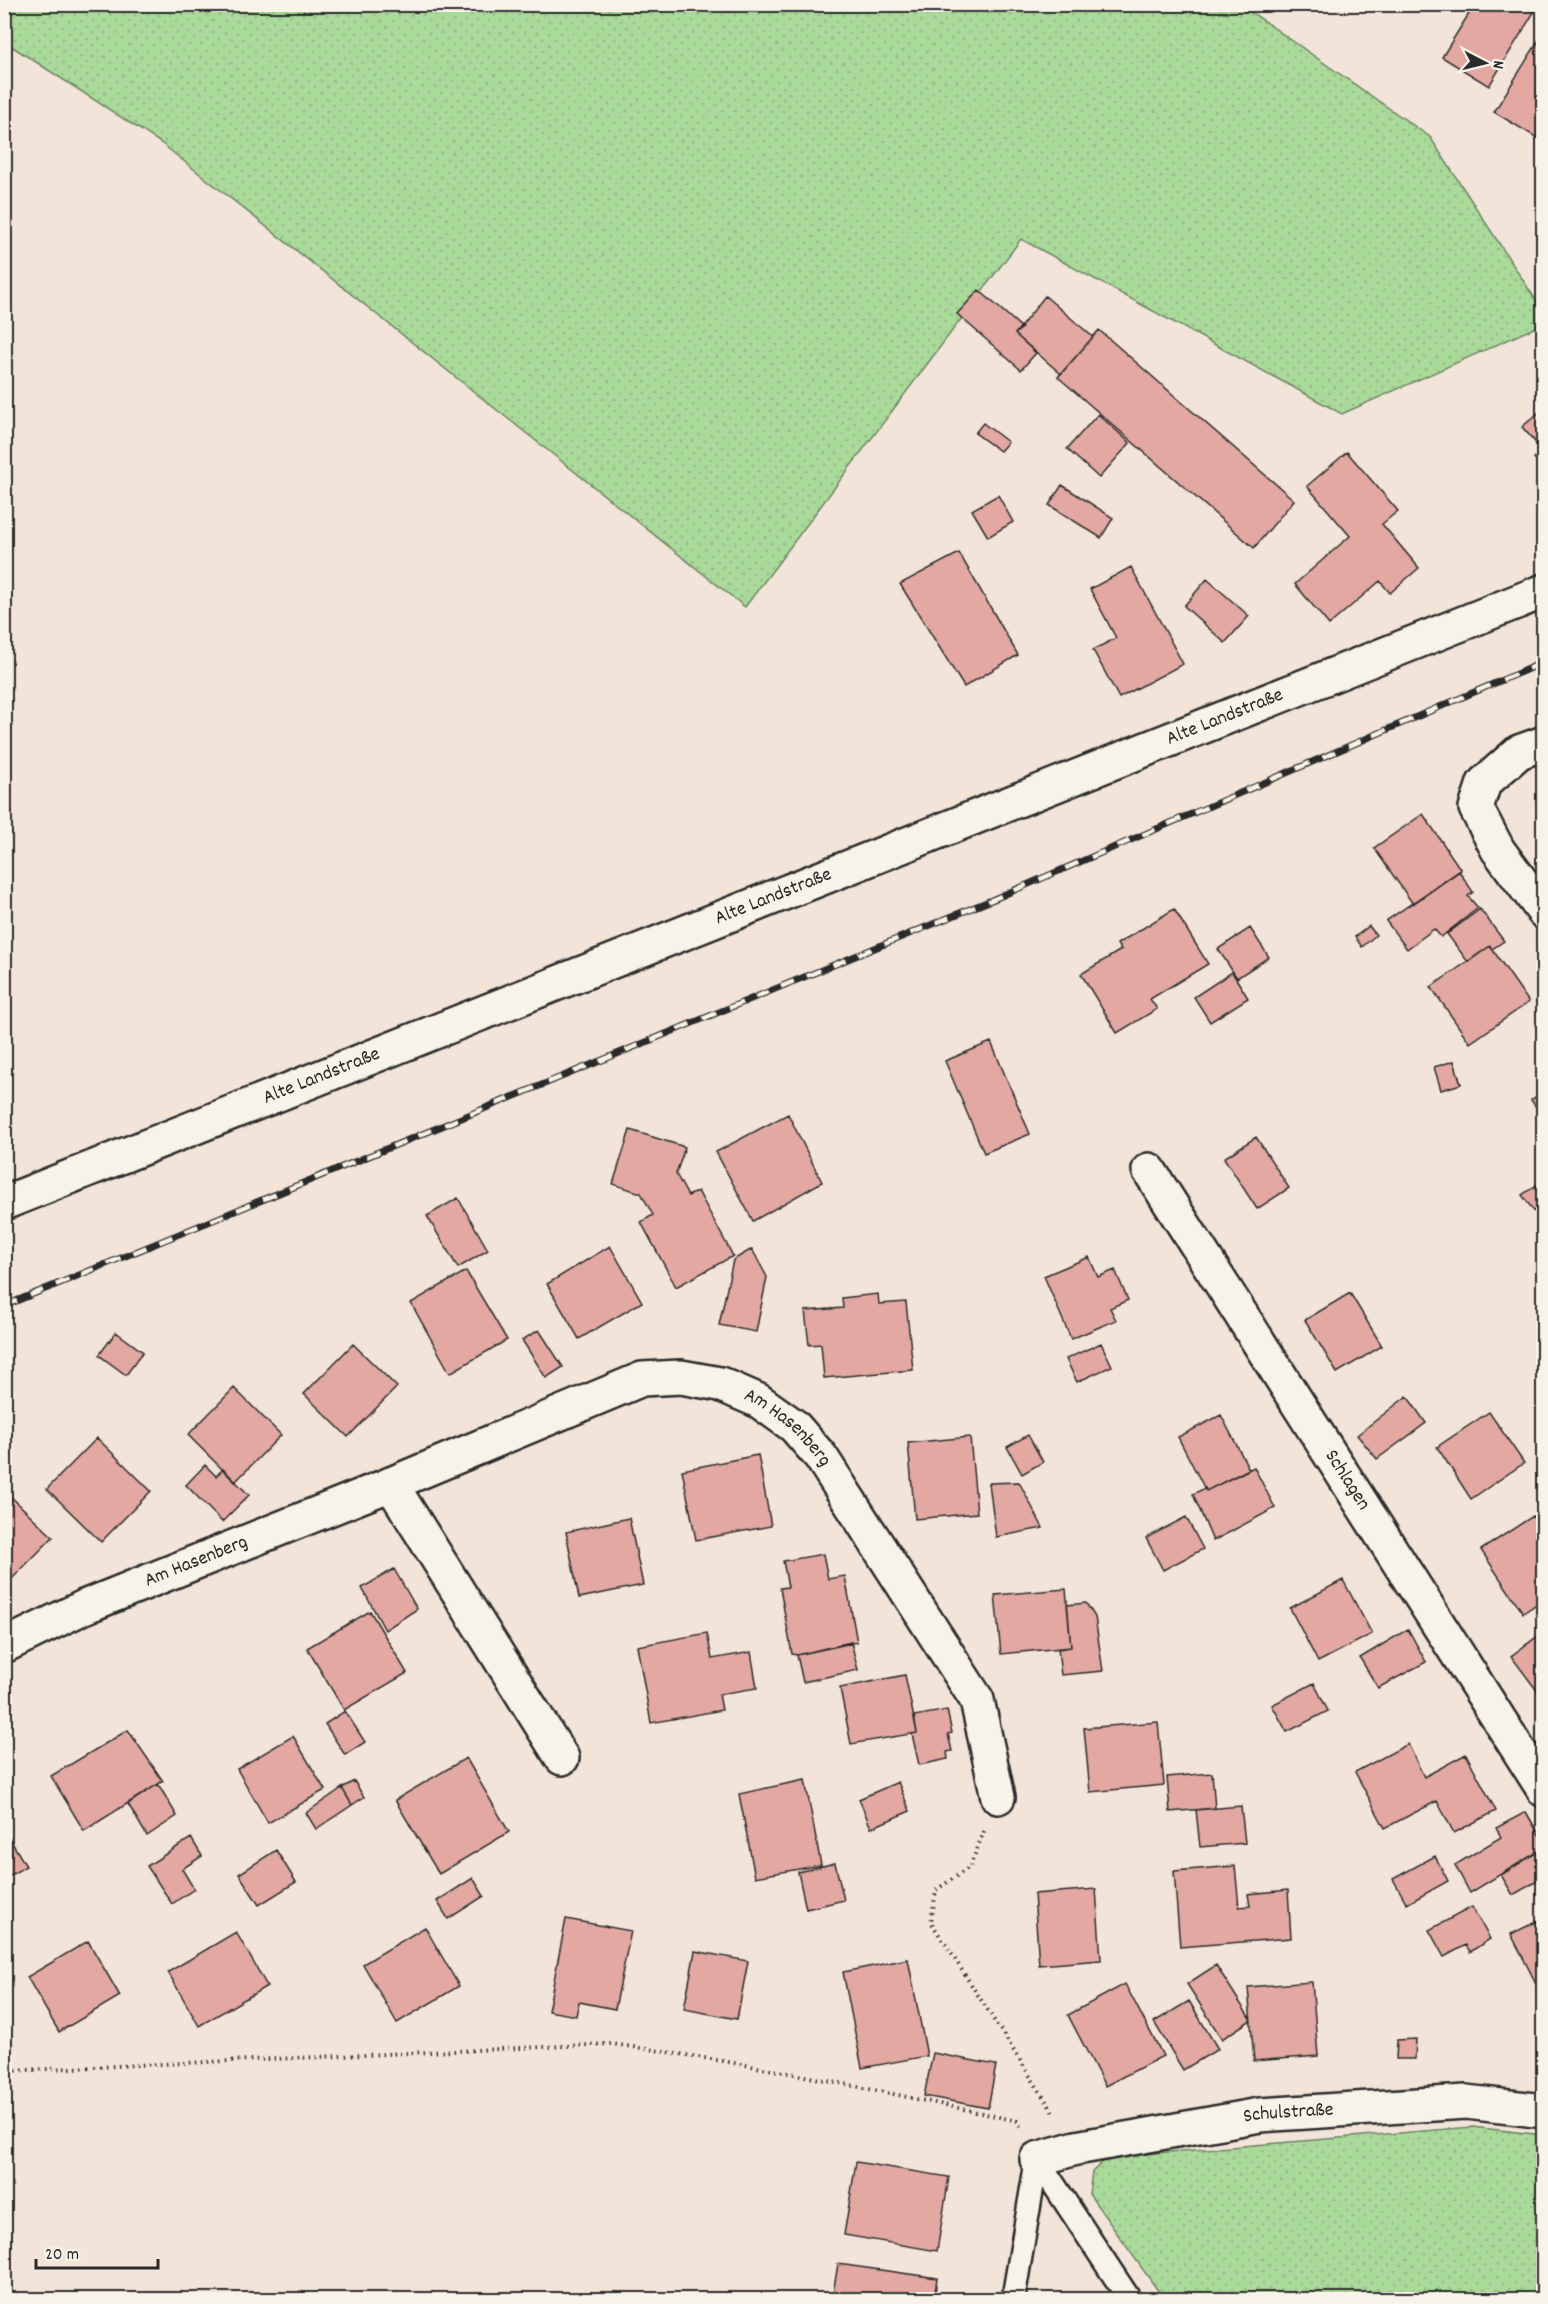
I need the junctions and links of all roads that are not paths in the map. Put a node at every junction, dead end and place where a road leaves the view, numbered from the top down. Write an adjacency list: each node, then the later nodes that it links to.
1 (1544, 591): 5 (street, Alte Landstraße)
2 (1544, 743): 3 (street)
3 (1544, 912)
4 (1149, 1170): 9 (street, Schlagen)
5 (4, 1203)
6 (391, 1484): 7 (street, Am Hasenberg); 8 (street); 10 (street, Am Hasenberg)
7 (4, 1646)
8 (562, 1758)
9 (1544, 1790)
10 (998, 1797)
11 (1544, 2111): 12 (street, Schulstraße)
12 (1037, 2158): 13 (lane); 14 (lane)
13 (1013, 2300)
14 (1130, 2300)

